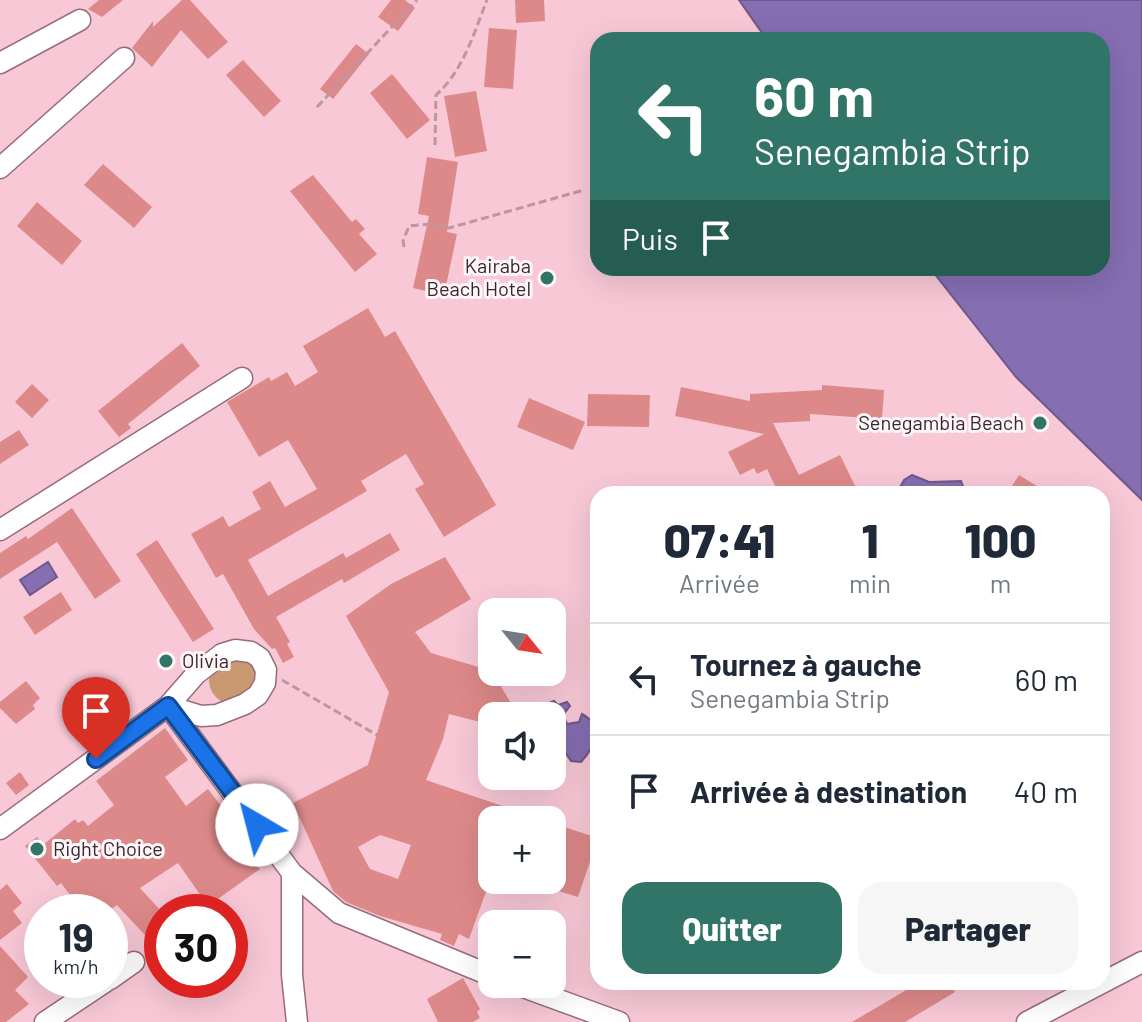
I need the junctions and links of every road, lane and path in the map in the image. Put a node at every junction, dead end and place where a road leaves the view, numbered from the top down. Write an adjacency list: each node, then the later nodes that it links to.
1 (417, 0): 6 (path)
2 (487, 0): 7 (path)
3 (80, 20): 5 (street)
4 (124, 58): 8 (street)
5 (0, 63)
6 (317, 107)
7 (435, 145)
8 (0, 168)
9 (584, 190): 10 (path)
10 (404, 247)
11 (242, 378): 12 (street)
12 (0, 530)
13 (267, 676): 14 (street); 14 (street); 15 (path)
14 (168, 706): 16 (street); 17 (street)
15 (377, 735)
16 (0, 829)
17 (292, 873): 21 (street); 27 (street)
18 (134, 962): 20 (street)
19 (1142, 962): 22 (street)
20 (128, 966)
21 (478, 970)
22 (1110, 979)
23 (1088, 990): 29 (street)
24 (81, 998): 26 (street)
25 (553, 998): 28 (street)
26 (45, 1022)
27 (297, 1022)
28 (619, 1022)
29 (1027, 1022)

